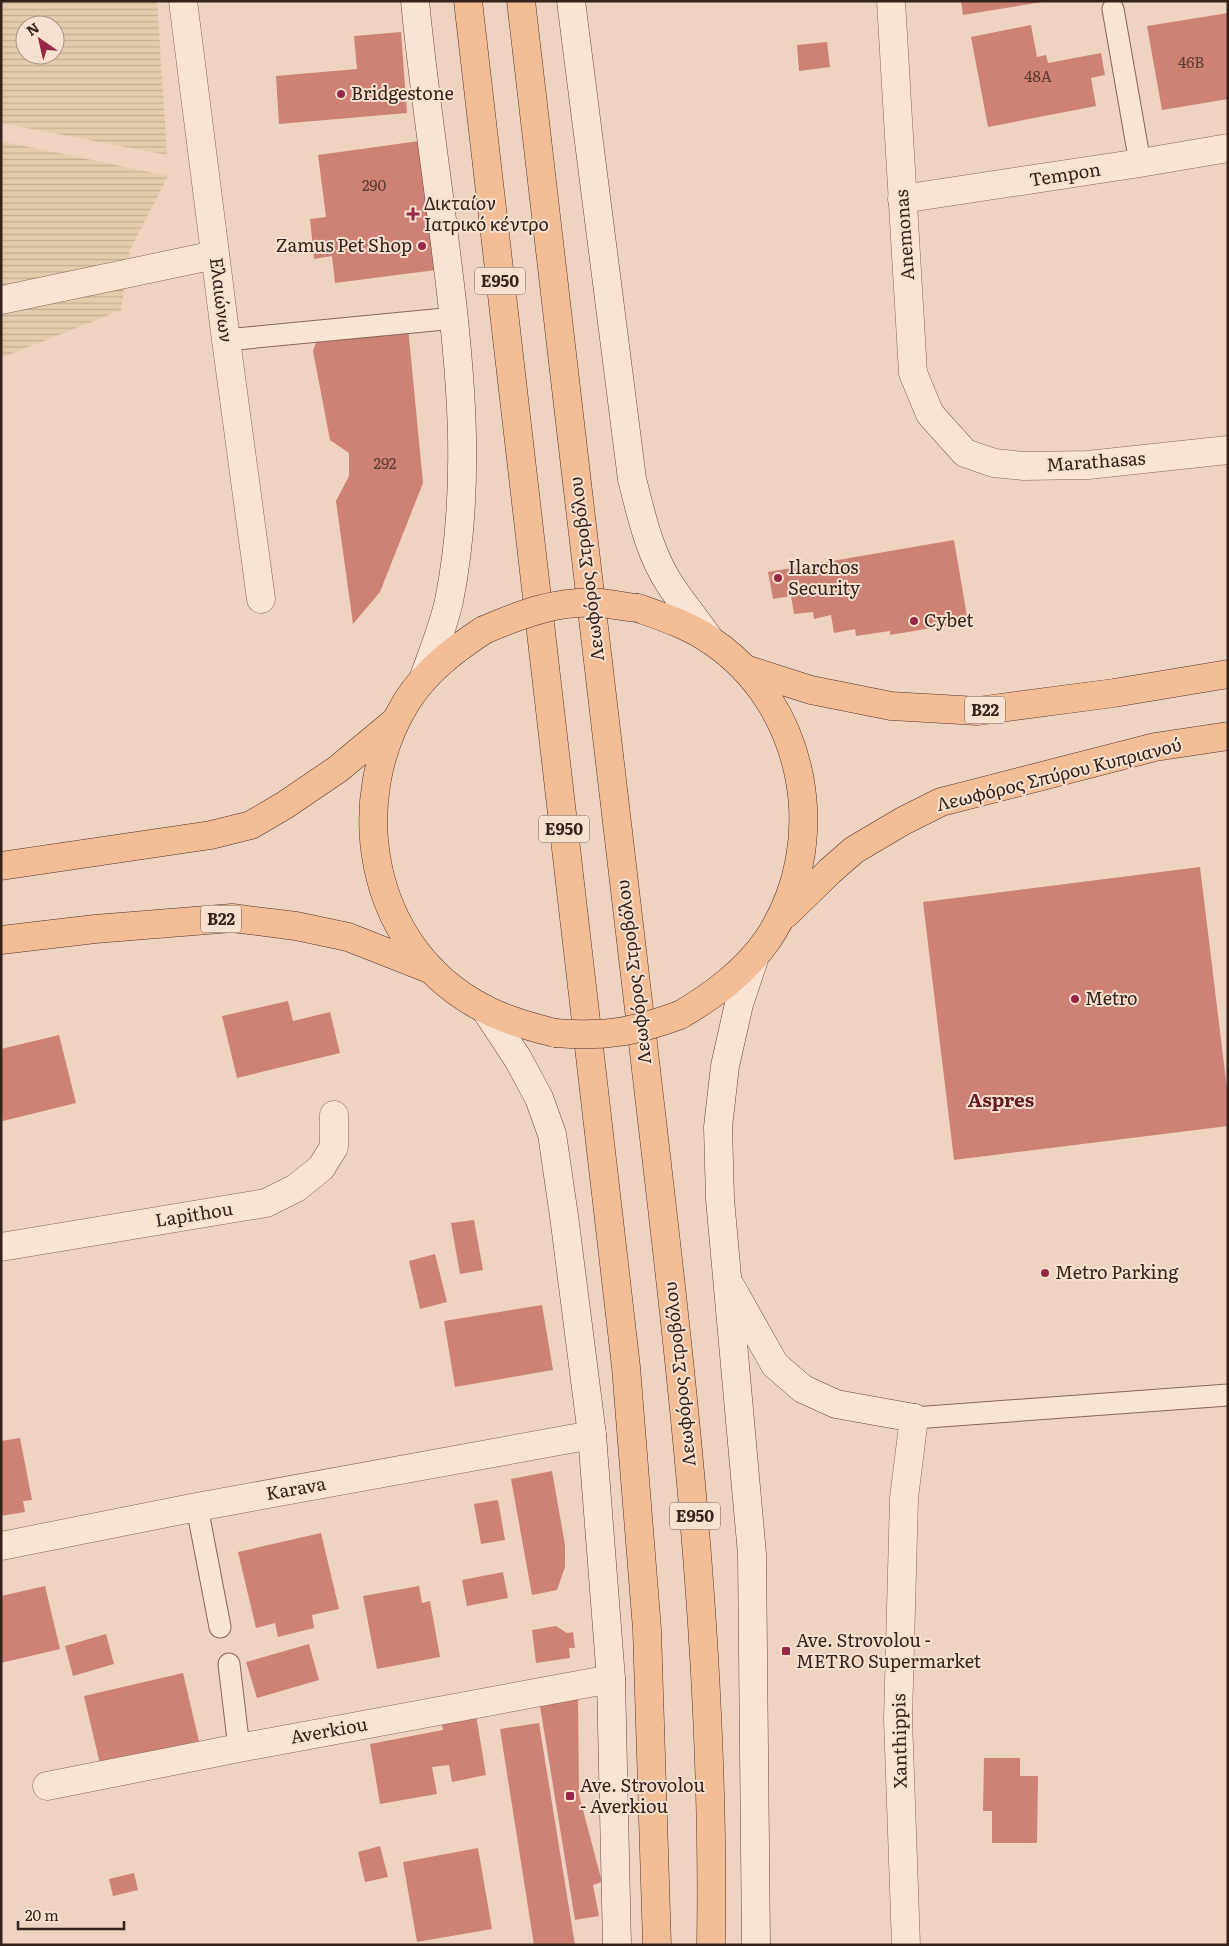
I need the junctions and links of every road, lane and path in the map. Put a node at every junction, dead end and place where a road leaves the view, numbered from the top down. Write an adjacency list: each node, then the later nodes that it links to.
1 (183, 1): 11 (street, Ελαιώνων)
2 (414, 1): 13 (street, E950)
3 (468, 1): 44 (main road, E950)
4 (521, 1): 45 (main road, Λεωφόρος Στροβόλου / E950)
5 (571, 1): 18 (street)
6 (891, 1): 10 (street, Anemonas)
7 (1113, 9): 9 (lane)
8 (1228, 148): 9 (street, Tempon)
9 (1140, 163): 10 (street, Tempon)
10 (902, 200): 16 (street, Anemonas)
11 (215, 255): 12 (street); 14 (street, Ελαιώνων)
12 (1, 300)
13 (455, 318): 14 (lane); 21 (street, E950)
14 (226, 340): 17 (street, Ελαιώνων)
15 (1228, 450): 16 (street, Marathasas)
16 (965, 453)
17 (261, 599)
18 (710, 640): 19 (main road); 21 (main road, bridge)
19 (745, 669): 20 (main road, B22); 25 (main road)
20 (1228, 674)
21 (423, 680): 22 (main road)
22 (395, 722): 24 (main road); 28 (main road)
23 (1228, 736): 25 (main road, Λεωφόρος Σπύρου Κυπριανού)
24 (1, 866)
25 (779, 920): 27 (main road)
26 (1, 940): 28 (main road, B22)
27 (755, 956): 29 (main road, bridge); 32 (street)
28 (433, 970): 29 (main road)
29 (485, 1009): 35 (street)
30 (334, 1115): 31 (street, Lapithou)
31 (1, 1247)
32 (727, 1279): 34 (street); 46 (street)
33 (1228, 1395): 34 (lane)
34 (914, 1418): 47 (street, Xanthippis)
35 (592, 1435): 36 (street, Karava); 40 (street)
36 (198, 1507): 37 (street, Karava); 38 (lane)
37 (1, 1546)
38 (220, 1627)
39 (229, 1664): 41 (lane)
40 (611, 1679): 41 (street, Averkiou); 43 (street)
41 (240, 1748): 42 (street, Averkiou)
42 (47, 1786)
43 (617, 1945)
44 (657, 1945)
45 (711, 1945)
46 (756, 1945)
47 (906, 1945)

